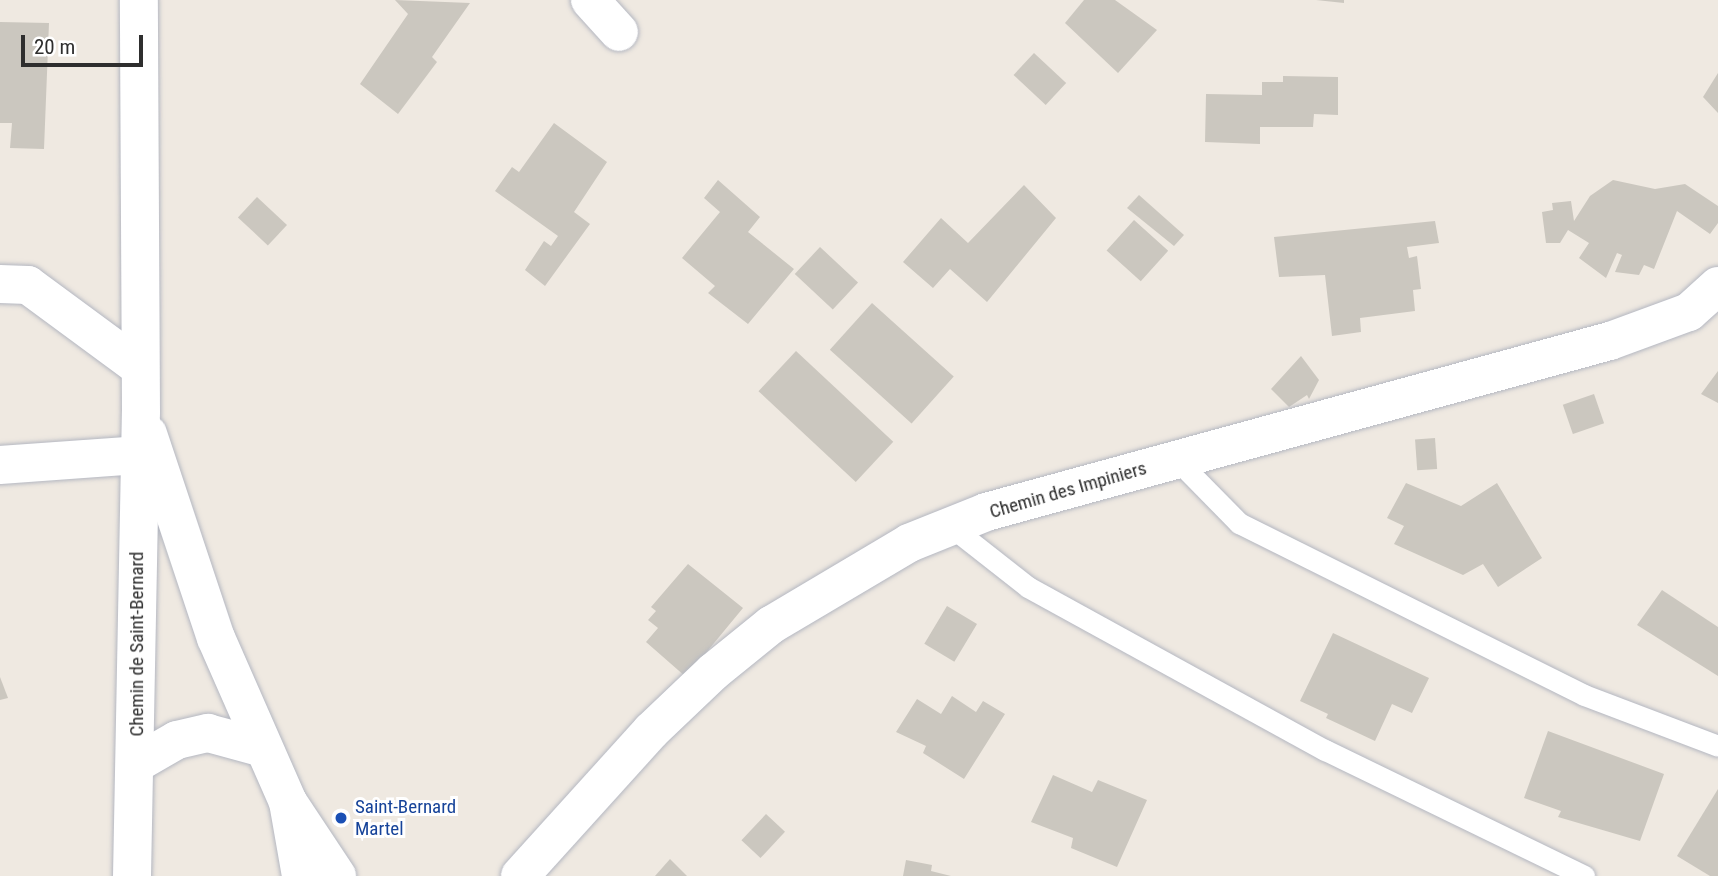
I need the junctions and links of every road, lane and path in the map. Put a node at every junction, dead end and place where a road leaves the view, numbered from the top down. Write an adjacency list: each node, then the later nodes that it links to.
1 (139, 0): 6 (street, Chemin de Saint-Bernard)
2 (590, 0): 3 (street)
3 (619, 32)
4 (0, 284): 6 (street)
5 (1715, 294): 9 (street, Chemin des Impiniers)
6 (138, 366): 7 (street, Chemin de Saint-Bernard)
7 (141, 412): 8 (street, Chemin de Saint-Bernard); 13 (street, Chemin de Saint-Bernard)
8 (138, 455): 10 (street); 14 (street, Chemin de Saint-Bernard)
9 (1176, 459): 11 (street, Chemin des Impiniers); 12 (lane)
10 (0, 465)
11 (949, 525): 19 (street, Chemin des Impiniers); 20 (lane)
12 (1718, 746)
13 (260, 747): 14 (street); 15 (street, Chemin de Saint-Bernard)
14 (137, 763): 16 (street, Chemin de Saint-Bernard)
15 (288, 802): 17 (street); 18 (street)
16 (132, 876)
17 (301, 876)
18 (337, 876)
19 (520, 876)
20 (1584, 876)

